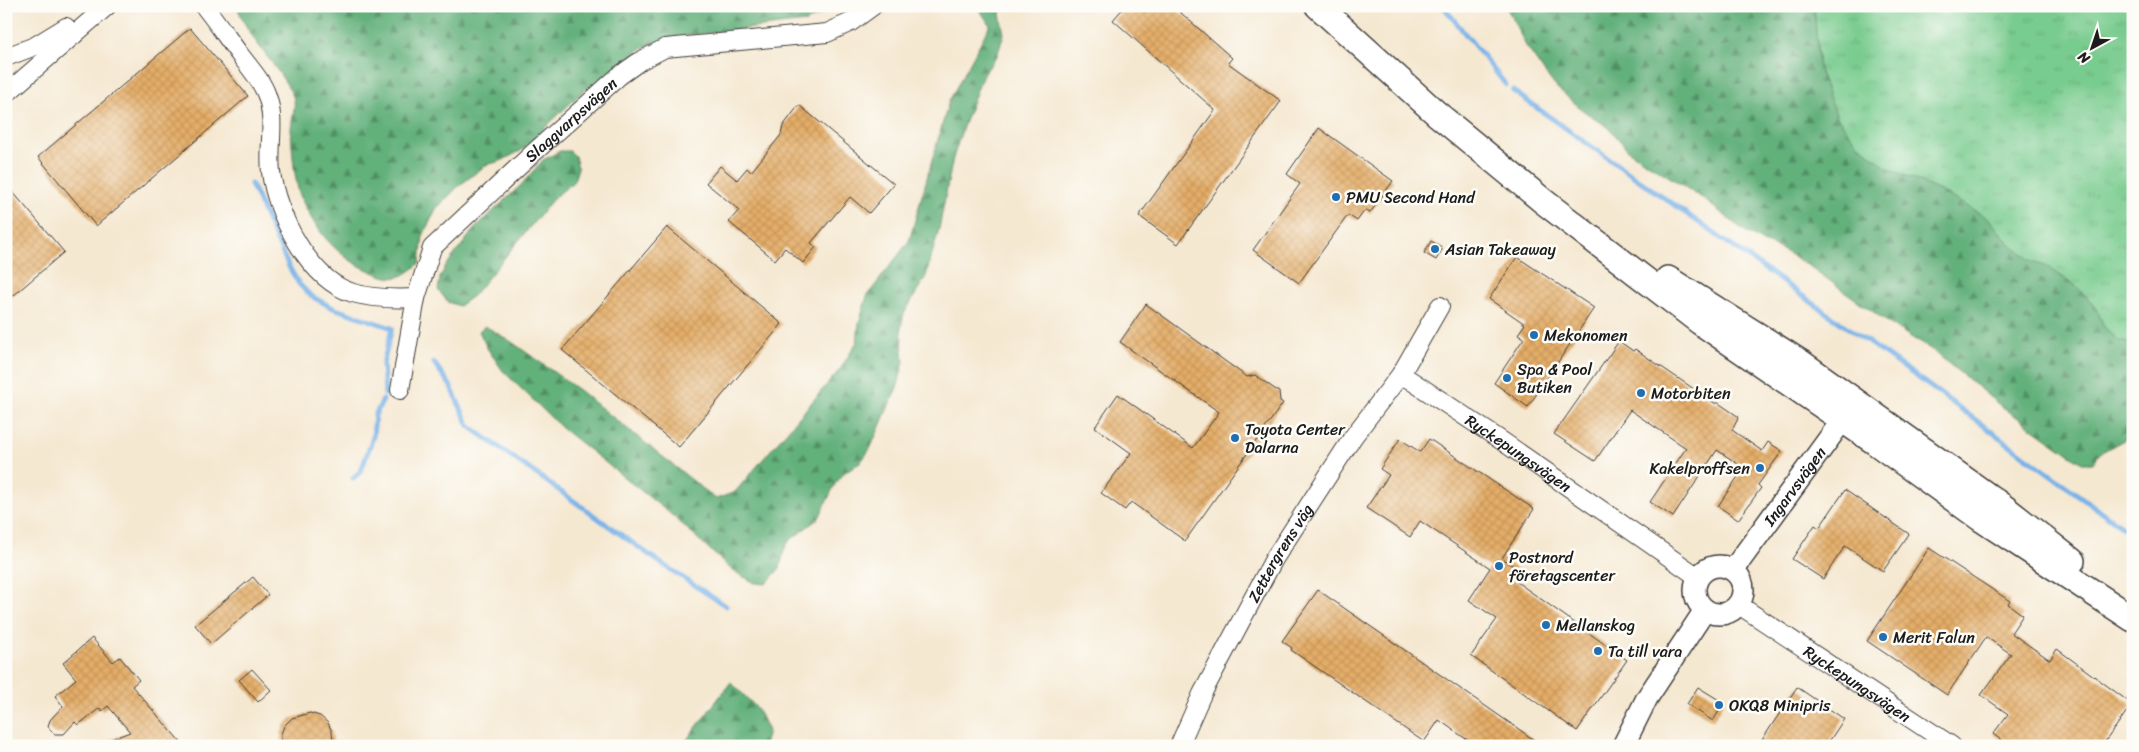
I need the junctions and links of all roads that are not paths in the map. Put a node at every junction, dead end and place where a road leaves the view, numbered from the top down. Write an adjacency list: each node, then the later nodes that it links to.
1 (107, 6): 5 (street)
2 (204, 6): 8 (street)
3 (872, 6): 8 (street, Slaggvarpsvägen)
4 (1318, 6): 12 (main road)
5 (74, 34): 6 (street); 7 (street)
6 (6, 57)
7 (6, 94)
8 (416, 298): 11 (street, Slaggvarpsvägen)
9 (1440, 306): 10 (street)
10 (1401, 374): 14 (street, Ryckepungsvägen); 19 (street, Zettergrens väg)
11 (400, 390)
12 (1849, 411): 13 (street, Ingarvsvägen); 17 (main road); 18 (main road)
13 (1733, 570): 14 (street); 15 (street)
14 (1698, 577): 16 (street)
15 (1738, 605): 16 (street); 21 (street, Ryckepungsvägen)
16 (1705, 610): 20 (street)
17 (2133, 610)
18 (2133, 619)
19 (1178, 746)
20 (1623, 746)
21 (1952, 746)

